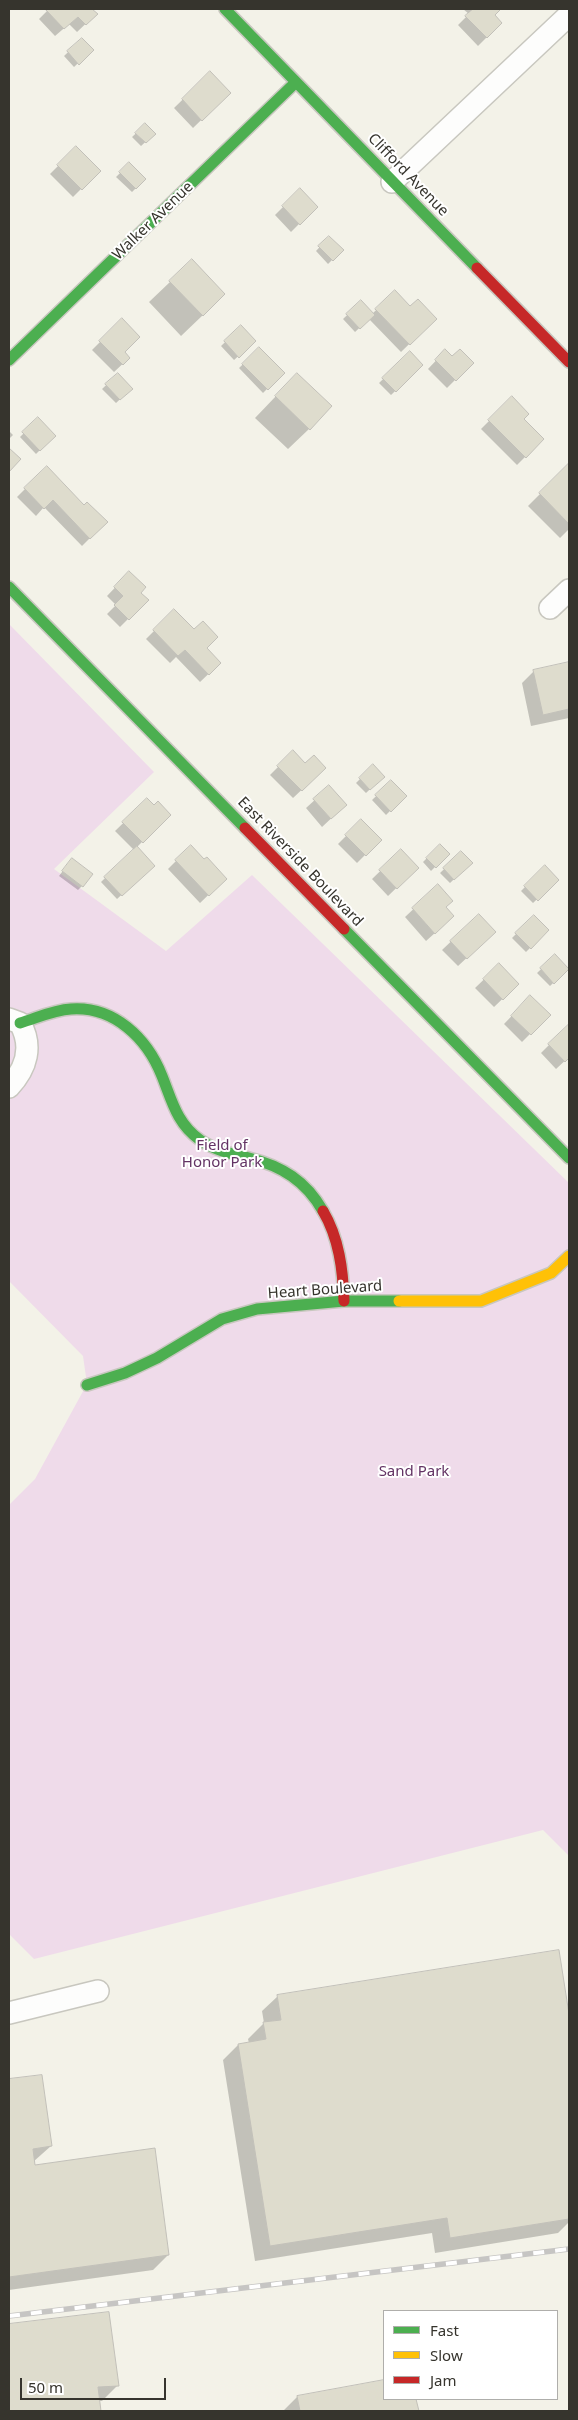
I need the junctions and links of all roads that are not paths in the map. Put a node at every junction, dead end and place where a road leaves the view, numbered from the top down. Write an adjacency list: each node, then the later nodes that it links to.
1 (225, 9): 3 (street, Clifford Avenue)
2 (568, 17): 4 (street)
3 (296, 82): 4 (street, Clifford Avenue); 5 (street, Walker Avenue)
4 (392, 182): 6 (street, Clifford Avenue)
5 (9, 360)
6 (569, 362)
7 (9, 587): 12 (street, East Riverside Boulevard)
8 (569, 590): 9 (street)
9 (550, 608)
10 (14, 1021): 11 (street); 14 (street)
11 (9, 1087)
12 (569, 1158)
13 (569, 1256): 14 (street, Heart Boulevard)
14 (344, 1301): 15 (street, Heart Boulevard)
15 (87, 1384)
16 (98, 1991): 17 (street)
17 (9, 2013)

